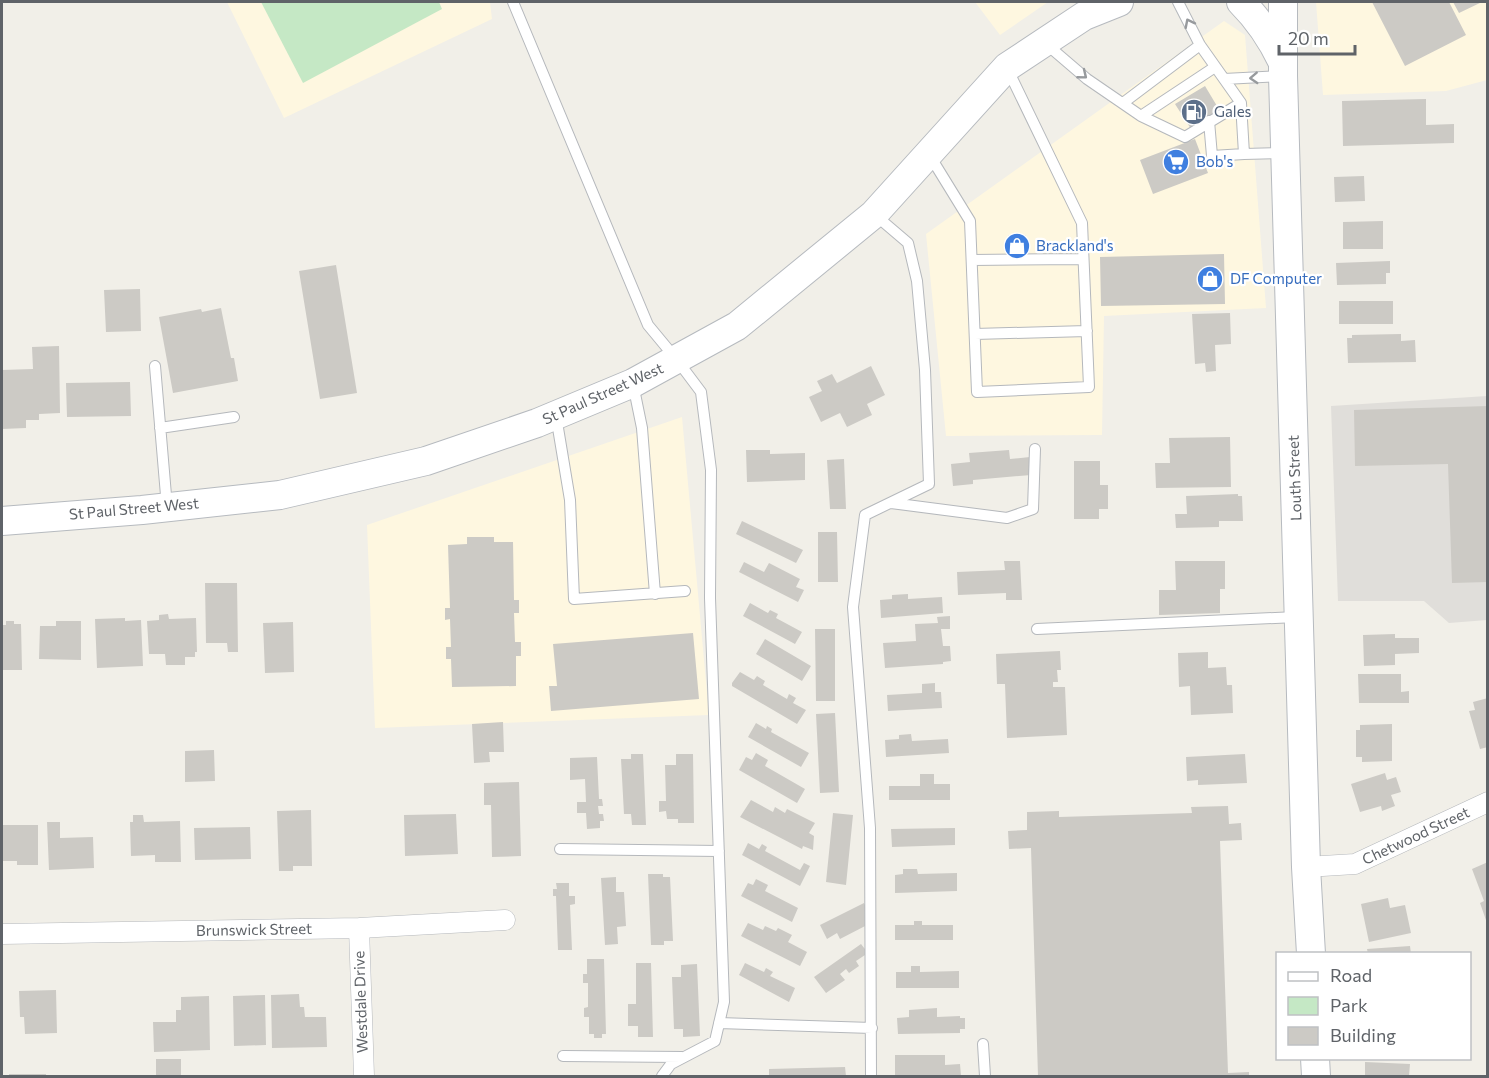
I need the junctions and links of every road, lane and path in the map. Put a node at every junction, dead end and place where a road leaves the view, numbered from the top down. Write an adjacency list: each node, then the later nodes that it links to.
1 (513, 2): 24 (lane)
2 (1119, 2): 6 (main road, St Paul Street West)
3 (1178, 2): 7 (lane, one-way to 3)
4 (1241, 2): 10 (main road)
5 (1283, 2): 10 (main road, Louth Street)
6 (1044, 42): 8 (main road, St Paul Street West); 12 (lane, one-way to 12)
7 (1200, 45): 9 (lane); 12 (lane)
8 (1007, 67): 17 (main road, St Paul Street West); 20 (lane)
9 (1215, 67): 11 (lane); 14 (lane)
10 (1283, 69): 11 (lane, one-way to 11); 16 (main road, Louth Street)
11 (1224, 79): 13 (lane)
12 (1123, 103): 14 (lane)
13 (1241, 103): 15 (lane); 18 (lane)
14 (1141, 116): 15 (lane)
15 (1209, 122): 18 (lane)
16 (1286, 153): 18 (lane); 36 (main road, Louth Street)
17 (928, 154): 19 (main road, St Paul Street West); 21 (lane)
18 (1244, 154)
19 (874, 214): 24 (main road, St Paul Street West); 31 (lane)
20 (1083, 259): 21 (lane); 22 (lane)
21 (972, 260): 23 (lane)
22 (1086, 331): 23 (lane); 23 (lane)
23 (975, 334)
24 (677, 360): 26 (main road, St Paul Street West); 40 (lane)
25 (155, 366): 29 (lane)
26 (633, 383): 27 (main road, St Paul Street West); 35 (lane)
27 (556, 415): 32 (main road, St Paul Street West); 35 (lane)
28 (234, 417): 29 (lane)
29 (160, 428): 32 (lane)
30 (1035, 449): 31 (lane)
31 (890, 503): 47 (lane)
32 (168, 507): 33 (main road, St Paul Street West)
33 (2, 521)
34 (686, 591): 35 (lane)
35 (656, 594)
36 (1300, 617): 37 (lane); 41 (main road, Louth Street)
37 (1037, 629)
38 (1488, 802): 41 (street, Chetwood Street)
39 (560, 849): 40 (lane)
40 (719, 851): 46 (lane)
41 (1306, 867): 45 (main road, Louth Street)
42 (506, 920): 43 (street, Brunswick Street)
43 (359, 928): 44 (street, Brunswick Street); 52 (street, Westdale Drive)
44 (2, 934)
45 (1311, 952)
46 (719, 1023): 47 (lane); 50 (lane)
47 (872, 1028): 54 (lane)
48 (983, 1044): 55 (lane)
49 (563, 1056): 50 (lane)
50 (683, 1057): 53 (lane)
51 (1315, 1060): 56 (main road)
52 (364, 1077)
53 (662, 1077)
54 (871, 1077)
55 (985, 1077)
56 (1316, 1077)

